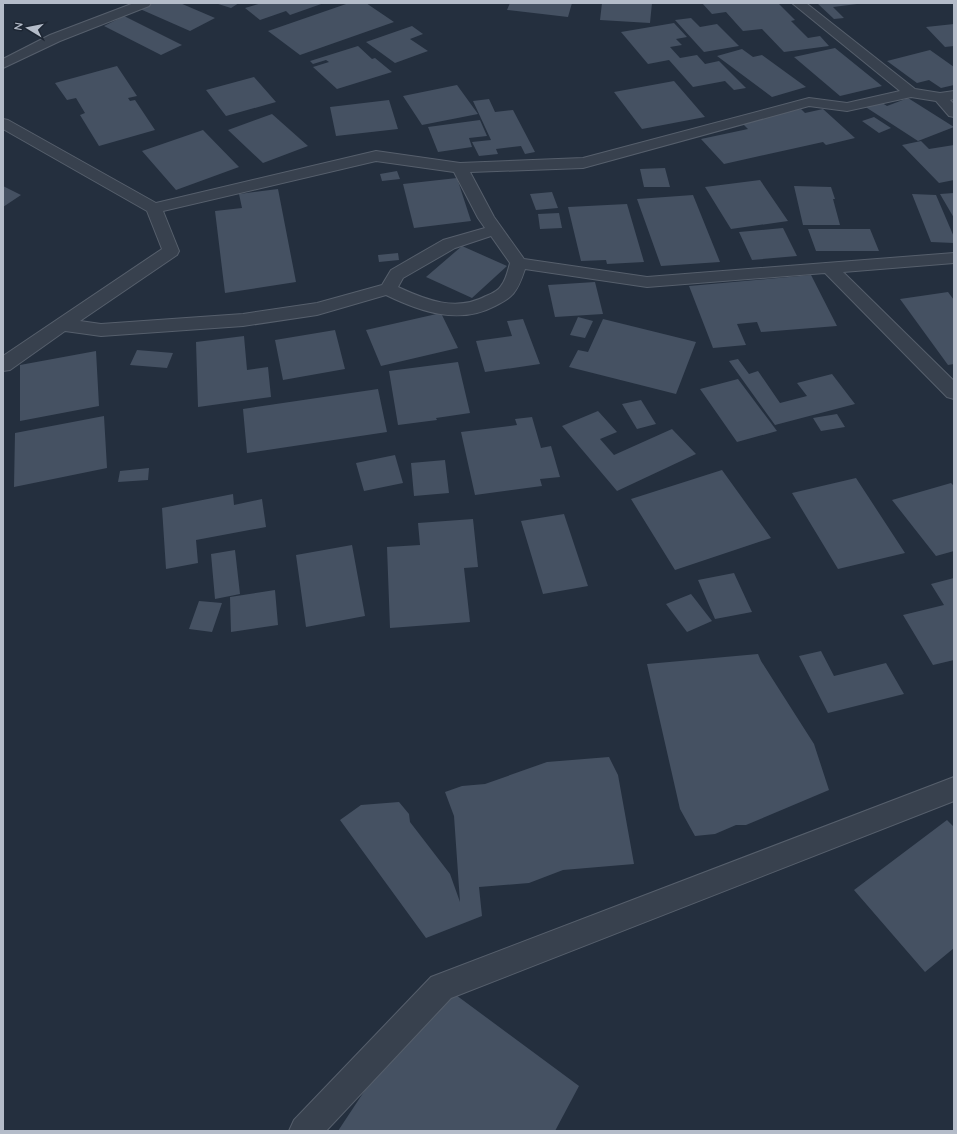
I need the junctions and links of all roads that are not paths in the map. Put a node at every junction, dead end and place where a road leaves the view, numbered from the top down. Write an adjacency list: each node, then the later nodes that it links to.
1 (145, 3): 3 (street)
2 (798, 3): 4 (street)
3 (3, 64)
4 (911, 93): 5 (street); 8 (street)
5 (947, 96): 6 (street)
6 (954, 113)
7 (3, 122): 9 (street)
8 (460, 168): 9 (street); 10 (street)
9 (154, 208): 15 (street)
10 (495, 230): 12 (street); 14 (street)
11 (954, 258): 13 (street)
12 (519, 263): 13 (street); 14 (street)
13 (830, 269): 17 (street)
14 (388, 289): 15 (street)
15 (61, 325): 16 (street)
16 (3, 365)
17 (954, 392)
18 (954, 789): 19 (street)
19 (305, 1131)

